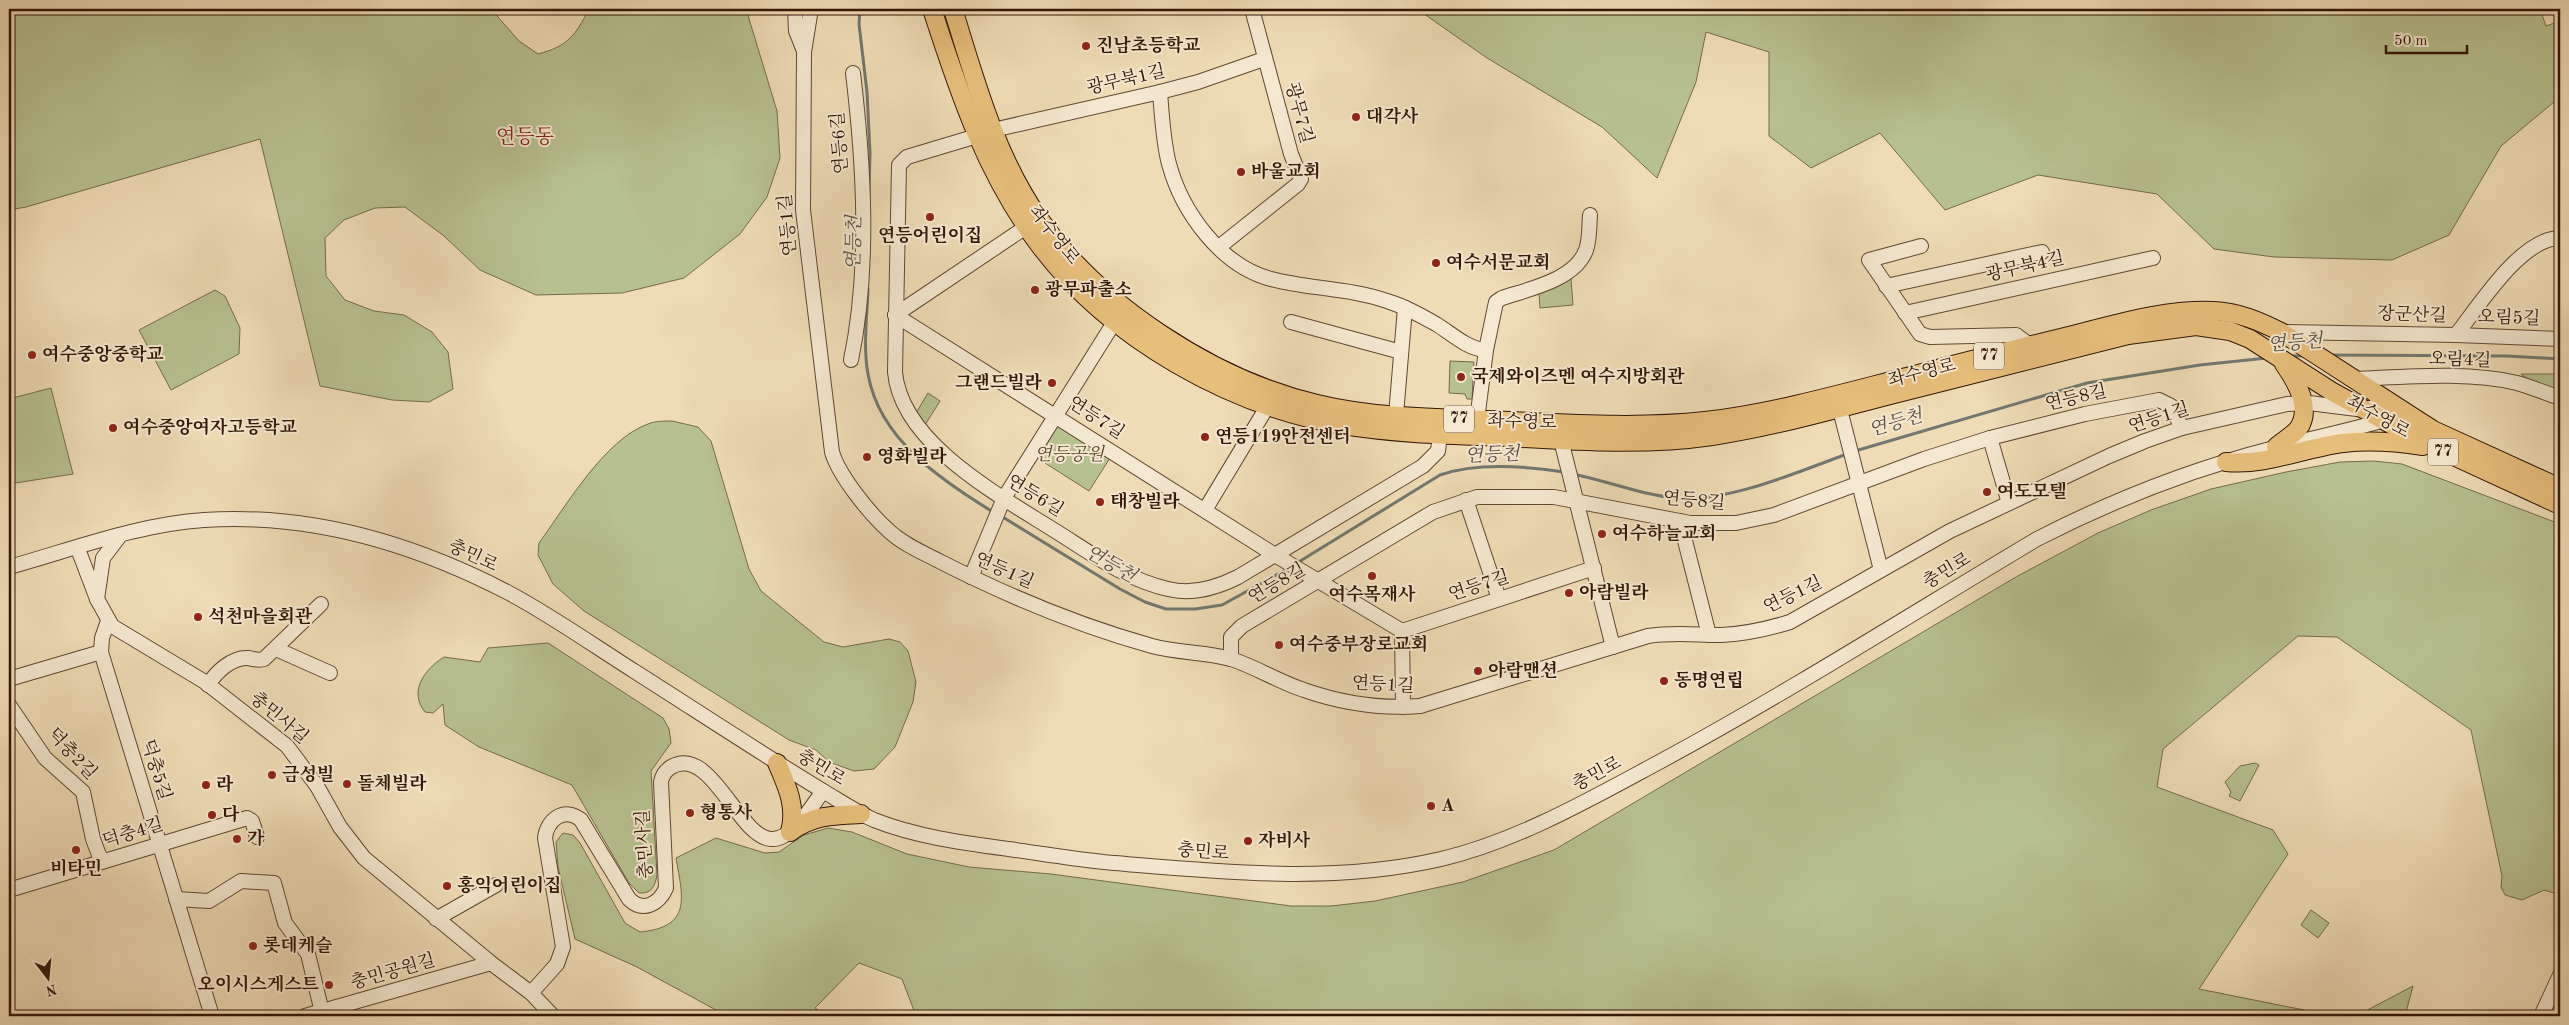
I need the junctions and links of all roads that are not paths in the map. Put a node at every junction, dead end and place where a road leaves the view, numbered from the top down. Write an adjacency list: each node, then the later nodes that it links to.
1 (795, 9): 6 (street)
2 (811, 9): 6 (street, 연등1길)
3 (932, 9): 10 (main road, 좌수영로 / 77)
4 (953, 9): 10 (main road, 좌수영로 / 77)
5 (1252, 9): 7 (street, 광무7길)
6 (804, 52): 67 (street, 연등1길)
7 (1264, 59): 9 (street, 광무북1길); 15 (street, 광무7길)
8 (853, 73): 31 (street, 연등6길)
9 (1160, 92): 10 (street, 광무북1길); 15 (street)
10 (985, 133): 12 (main road, 좌수영로 / 77); 21 (street, 연등6길); 42 (main road, 좌수영로 / 77)
11 (1590, 215): 28 (street)
12 (1026, 227): 21 (street); 22 (main road, 좌수영로 / 77)
13 (2560, 238): 25 (street, 장군산길)
14 (1921, 246): 18 (street)
15 (1219, 247): 19 (street)
16 (2042, 252): 18 (street)
17 (2154, 258): 20 (street, 광무북4길)
18 (1886, 286): 20 (street)
19 (1405, 308): 28 (street); 29 (street)
20 (1905, 313): 27 (street)
21 (896, 315): 41 (street, 연등7길); 54 (street, 연등6길)
22 (1115, 321): 38 (main road, 좌수영로 / 77); 41 (street)
23 (1291, 322): 29 (street)
24 (2280, 332): 25 (street, 장군산길); 27 (main road, 좌수영로 / 77); 32 (main road, 77)
25 (2456, 335): 26 (street, 오림5길)
26 (2560, 339)
27 (2031, 346): 36 (main road, 좌수영로 / 77)
28 (1486, 350): 43 (street)
29 (1402, 352): 42 (street)
30 (2274, 354): 32 (main road); 34 (main road); 36 (main road, 좌수영로 / 77); 39 (main road, 좌수영로 / 77)
31 (851, 360)
32 (2327, 362): 33 (main road, 77)
33 (2349, 376): 35 (street, 오림4길); 37 (main road, 좌수영로 / 77)
34 (2301, 396): 39 (street, 연등1길); 46 (street, 연등1길); 49 (main road)
35 (2560, 398)
36 (1838, 401): 43 (main road, 좌수영로 / 77); 48 (main road, 좌수영로 / 77); 52 (street)
37 (2389, 401): 39 (street, 연등1길); 40 (main road, 좌수영로 / 77)
38 (1266, 407): 45 (main road, 좌수영로 / 77); 59 (street)
39 (2365, 410): 44 (main road, 좌수영로 / 77)
40 (2407, 412): 44 (street, 충민로); 53 (main road, 좌수영로 / 77)
41 (1056, 415): 54 (street); 59 (street, 연등7길)
42 (1396, 415): 45 (main road, 좌수영로 / 77)
43 (1477, 420): 45 (main road, 좌수영로 / 77)
44 (2385, 421): 49 (street, 충민로); 50 (main road, 좌수영로 / 77)
45 (1432, 428): 48 (main road, 좌수영로 / 77); 63 (street, 연등6길)
46 (2182, 428): 47 (street, 연등8길); 57 (street, 연등1길)
47 (1990, 438): 52 (street, 연등8길); 57 (street)
48 (1562, 444): 56 (street)
49 (2276, 447): 51 (street, 충민로)
50 (2435, 448): 51 (main road); 58 (main road, 좌수영로 / 77)
51 (2226, 462): 86 (street, 충민로)
52 (1859, 484): 60 (street, 연등8길); 66 (street)
53 (2560, 488)
54 (1004, 498): 63 (street, 연등6길); 67 (street)
55 (1466, 500): 56 (street, 연등8길); 68 (street, 연등8길); 69 (street)
56 (1576, 500): 60 (street, 연등8길); 65 (street)
57 (2009, 503): 66 (street, 연등1길)
58 (2560, 505)
59 (1205, 510): 63 (street, 연등7길)
60 (1680, 521): 74 (street)
61 (119, 537): 62 (street, 충민로); 70 (street); 84 (street, 충민로)
62 (78, 549): 64 (street, 충민로); 70 (street, 충민사길)
63 (1275, 555): 68 (street, 연등7길)
64 (9, 567)
65 (1594, 568): 69 (street, 연등7길); 75 (street)
66 (1881, 570): 74 (street, 연등1길)
67 (971, 577): 78 (street, 연등1길)
68 (1319, 581): 73 (street); 78 (street, 연등8길)
69 (1499, 599): 73 (street, 연등7길)
70 (97, 600): 72 (street, 충민사길)
71 (321, 604): 76 (street)
72 (108, 621): 77 (street); 81 (street, 충민사길)
73 (1402, 631): 83 (street)
74 (1709, 634): 75 (street, 연등1길)
75 (1614, 647): 83 (street, 연등1길)
76 (276, 649): 79 (street); 81 (street)
77 (101, 652): 80 (street); 89 (street, 덕충5길)
78 (1231, 659): 83 (street, 연등1길)
79 (330, 673)
80 (9, 679)
81 (208, 685): 94 (street, 충민사길)
82 (9, 705): 90 (street, 덕충2길)
83 (1403, 707)
84 (777, 763): 85 (street, 충민로); 87 (main road)
85 (823, 791): 86 (street, 충민로); 87 (street)
86 (862, 814): 87 (main road)
87 (790, 832): 97 (street, 충민사길)
88 (257, 837): 89 (street, 덕충4길)
89 (159, 844): 90 (street, 덕충4길); 93 (street, 덕충5길)
90 (104, 861): 92 (street, 덕충4길)
91 (496, 885): 94 (street)
92 (9, 890)
93 (176, 899): 98 (street); 99 (street, 덕충5길)
94 (436, 919): 95 (street, 충민사길)
95 (491, 964): 97 (street, 충민사길); 98 (street, 충민공원길)
96 (2560, 975): 102 (street)
97 (531, 993): 101 (street, 충민사길)
98 (322, 1012): 100 (street, 충민공원길)
99 (212, 1016)
100 (305, 1016)
101 (553, 1016)
102 (2541, 1016)

